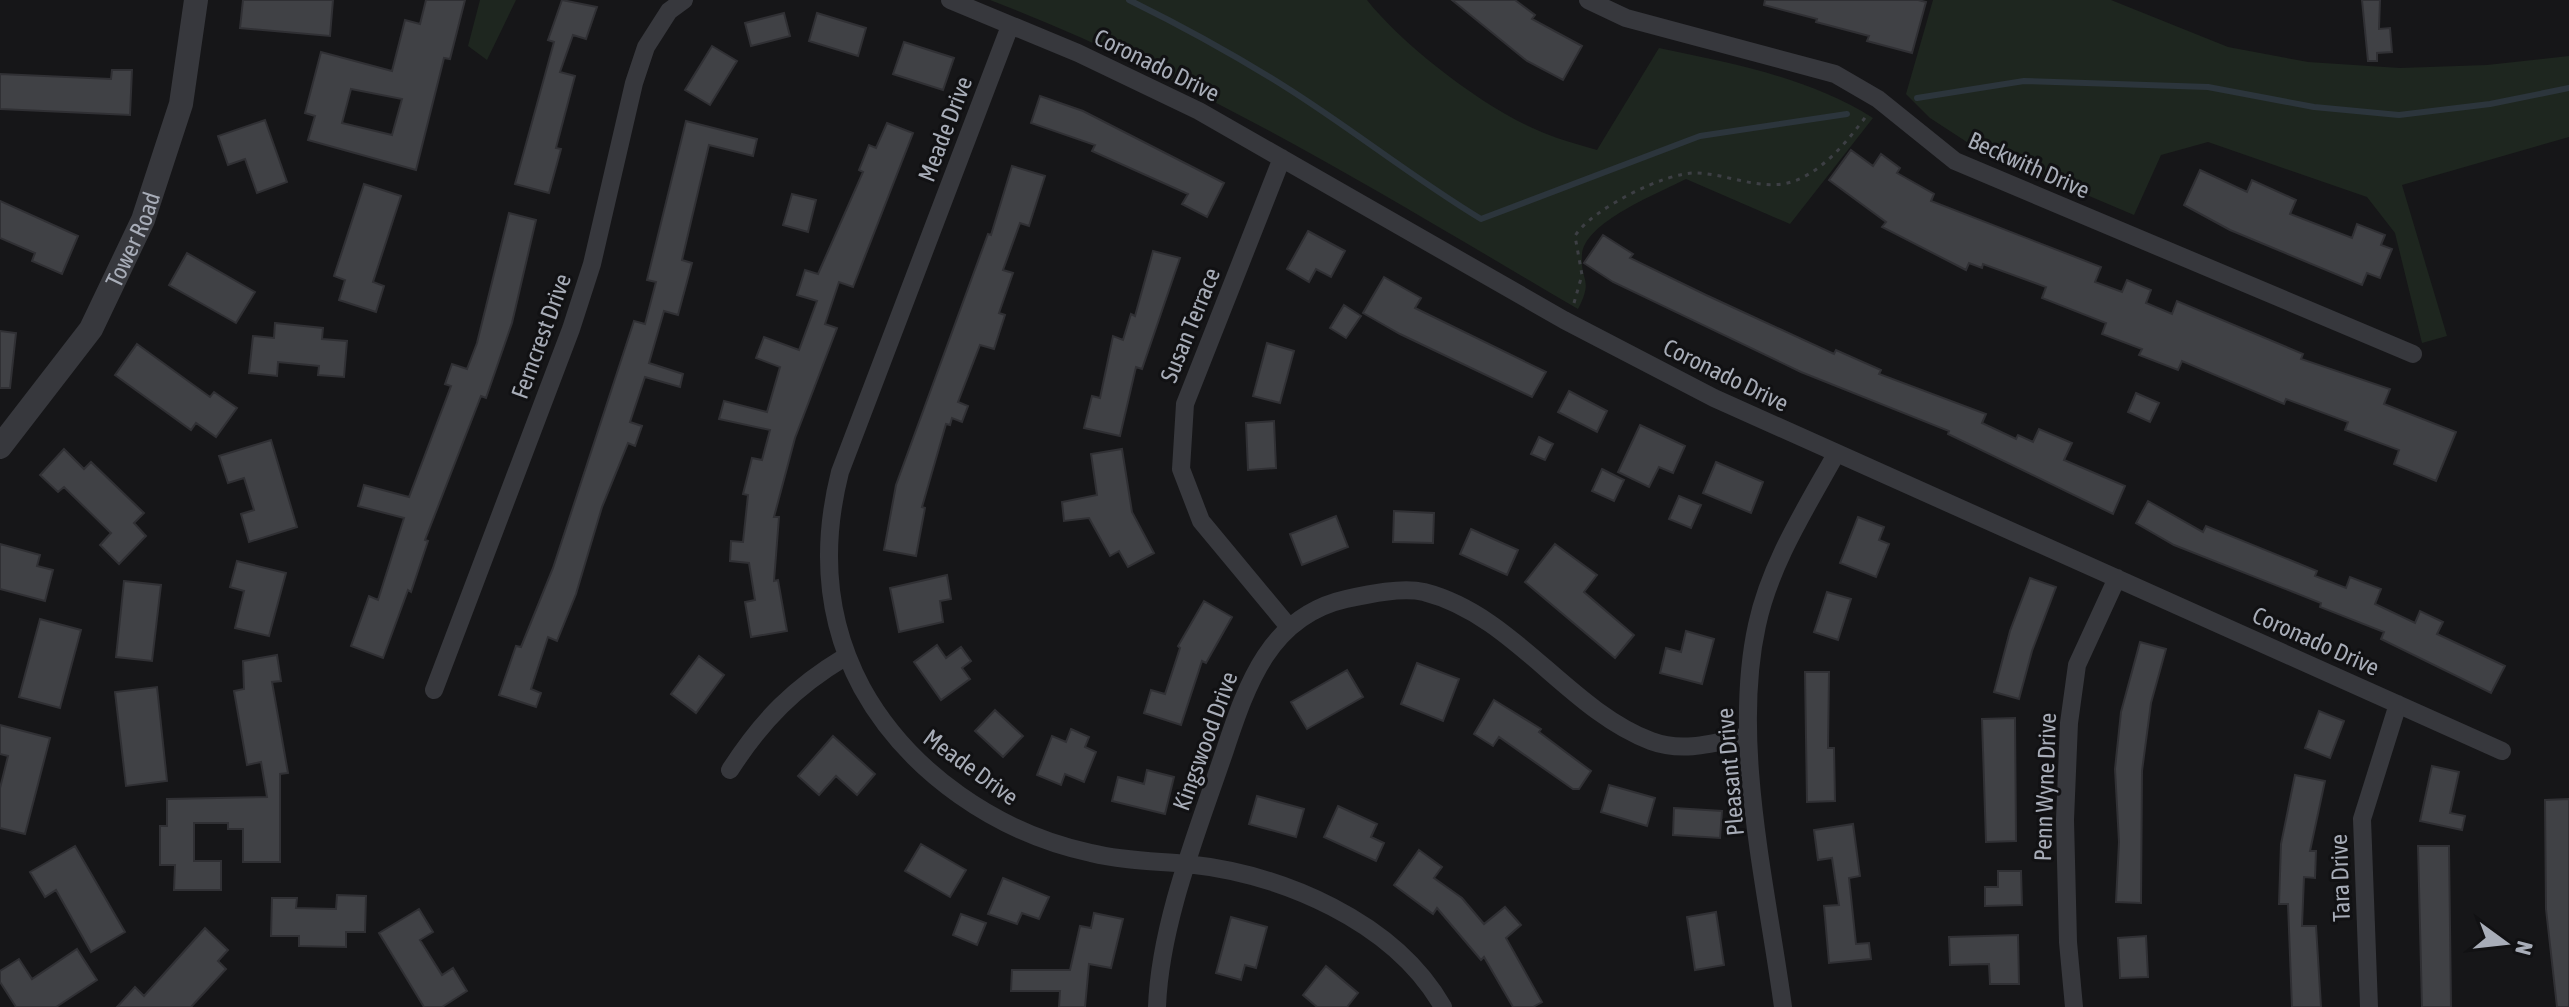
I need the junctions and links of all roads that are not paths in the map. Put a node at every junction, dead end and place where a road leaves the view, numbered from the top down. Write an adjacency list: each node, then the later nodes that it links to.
1 (196, 0): 8 (street, Tower Road)
2 (684, 0): 13 (street, Ferncrest Drive)
3 (950, 0): 5 (street, Coronado Drive)
4 (1588, 0): 7 (street, Beckwith Drive)
5 (1010, 26): 6 (street, Coronado Drive); 12 (street, Meade Drive)
6 (1282, 158): 9 (street, Coronado Drive); 11 (street, Susan Terrace)
7 (2413, 354)
8 (0, 447)
9 (1836, 454): 10 (street, Coronado Drive); 15 (street, Pleasant Drive)
10 (2117, 578): 14 (street, Coronado Drive); 22 (street, Penn Wyne Drive)
11 (1289, 627): 15 (street, Kingswood Drive); 18 (street, Kingswood Drive)
12 (845, 657): 17 (street); 18 (street, Meade Drive)
13 (434, 690)
14 (2398, 704): 16 (street, Coronado Drive); 23 (street, Tara Drive)
15 (1746, 736): 21 (street, Pleasant Drive)
16 (2502, 751)
17 (730, 770)
18 (1187, 864): 19 (street, Kingswood Drive); 20 (street, Meade Drive)
19 (1157, 1007)
20 (1443, 1007)
21 (1783, 1007)
22 (2074, 1007)
23 (2369, 1007)

